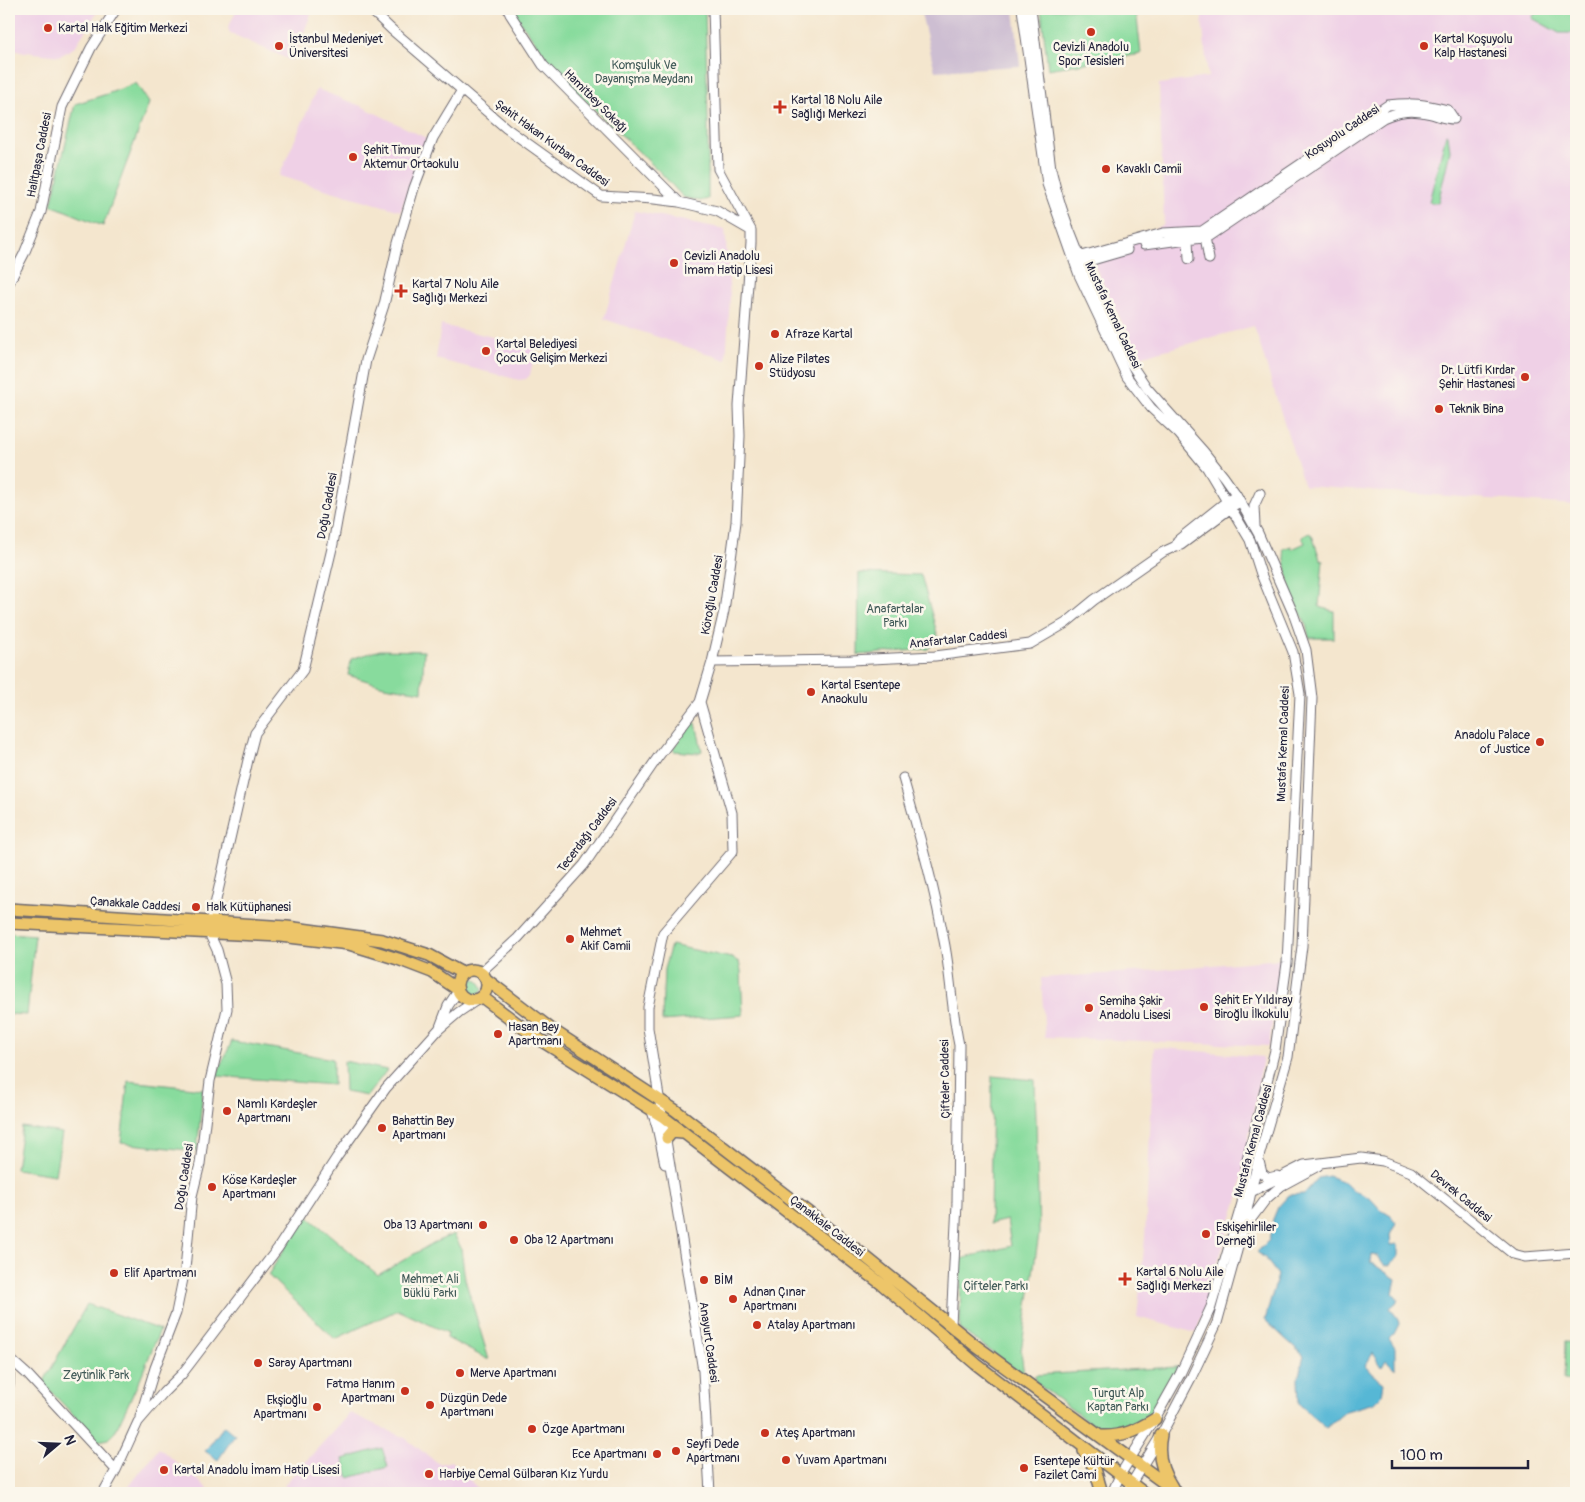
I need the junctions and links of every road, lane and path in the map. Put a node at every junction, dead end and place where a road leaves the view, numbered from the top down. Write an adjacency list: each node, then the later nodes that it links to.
1 (116, 9): 16 (street, Halitpaşa Caddesi)
2 (370, 9): 8 (street, Şehit Hakan Kurban Caddesi)
3 (508, 9): 9 (street, Hamitbey Sokağı)
4 (713, 9): 10 (street)
5 (1022, 9): 7 (street, Mustafa Kemal Caddesi)
6 (1030, 9): 7 (street, Mustafa Kemal Caddesi)
7 (1034, 72): 15 (street, Mustafa Kemal Caddesi)
8 (462, 90): 9 (street, Şehit Hakan Kurban Caddesi); 26 (street, Doğu Caddesi)
9 (679, 202): 10 (street, Şehit Hakan Kurban Caddesi)
10 (750, 230): 21 (street, Köroğlu Caddesi)
11 (1205, 237): 12 (street, Koşuyolu Caddesi); 14 (street); 15 (street, Koşuyolu Caddesi)
12 (1188, 239): 13 (street); 15 (street, Koşuyolu Caddesi)
13 (1189, 259)
14 (1209, 259)
15 (1078, 261): 18 (street, Mustafa Kemal Caddesi); 19 (street, Mustafa Kemal Caddesi)
16 (9, 283)
17 (1260, 493): 20 (street)
18 (1238, 497): 19 (street, Anafartalar Caddesi); 20 (street, Mustafa Kemal Caddesi)
19 (1230, 505): 21 (street, Anafartalar Caddesi); 41 (street, Mustafa Kemal Caddesi)
20 (1255, 529): 36 (street, Mustafa Kemal Caddesi)
21 (712, 662): 22 (street, Köroğlu Caddesi)
22 (700, 702): 28 (street, Tecerdağı Caddesi); 32 (street, Anayurt Caddesi)
23 (903, 778): 44 (street, Çifteler Caddesi)
24 (9, 909): 26 (main road, Çanakkale Caddesi)
25 (9, 923): 26 (main road, Çanakkale Caddesi)
26 (210, 928): 27 (main road, Çanakkale Caddesi); 29 (main road, Çanakkale Caddesi); 46 (street, Doğu Caddesi)
27 (462, 973): 28 (main road); 29 (main road)
28 (484, 976): 30 (main road); 32 (main road, Çanakkale Caddesi)
29 (457, 990): 30 (main road); 31 (street)
30 (479, 999): 31 (street); 32 (main road, Çanakkale Caddesi)
31 (439, 1029): 48 (street)
32 (655, 1104): 33 (main road, Çanakkale Caddesi); 40 (street, Anayurt Caddesi); 44 (main road, Çanakkale Caddesi)
33 (662, 1116): 34 (main road, Çanakkale Caddesi); 35 (street, Anayurt Caddesi)
34 (682, 1133): 35 (main road); 53 (main road, Çanakkale Caddesi)
35 (667, 1138): 40 (street, Anayurt Caddesi)
36 (1258, 1160): 38 (street); 39 (street, Mustafa Kemal Caddesi)
37 (1327, 1161): 38 (street, Devrek Caddesi); 42 (street, Devrek Caddesi); 43 (street, Devrek Caddesi)
38 (1282, 1175): 39 (street, Devrek Caddesi)
39 (1251, 1192): 41 (street, Devrek Caddesi); 42 (street, Mustafa Kemal Caddesi)
40 (675, 1195): 60 (street, Anayurt Caddesi)
41 (1242, 1203): 49 (street, Mustafa Kemal Caddesi)
42 (1243, 1229): 52 (street, Mustafa Kemal Caddesi)
43 (1576, 1253)
44 (950, 1325): 51 (main road, Çanakkale Caddesi)
45 (10, 1359): 47 (street); 56 (street)
46 (155, 1368): 48 (street); 50 (street, Doğu Caddesi)
47 (9, 1384)
48 (163, 1393): 50 (street)
49 (1155, 1419): 51 (main road); 54 (street, Mustafa Kemal Caddesi)
50 (138, 1422): 56 (street)
51 (1096, 1433): 54 (main road, Çanakkale Caddesi)
52 (1161, 1435): 55 (street, Mustafa Kemal Caddesi); 64 (main road)
53 (1081, 1445): 57 (main road, Çanakkale Caddesi); 61 (main road)
54 (1130, 1458): 55 (main road, Çanakkale Caddesi); 57 (street, Mustafa Kemal Caddesi)
55 (1141, 1467): 58 (street, Mustafa Kemal Caddesi); 64 (main road, Çanakkale Caddesi)
56 (116, 1470): 59 (street)
57 (1120, 1475): 58 (main road, Çanakkale Caddesi); 62 (street, Mustafa Kemal Caddesi)
58 (1129, 1489): 63 (main road, Çanakkale Caddesi)
59 (103, 1493)
60 (710, 1493)
61 (1102, 1493)
62 (1112, 1493)
63 (1144, 1493)
64 (1177, 1493)

